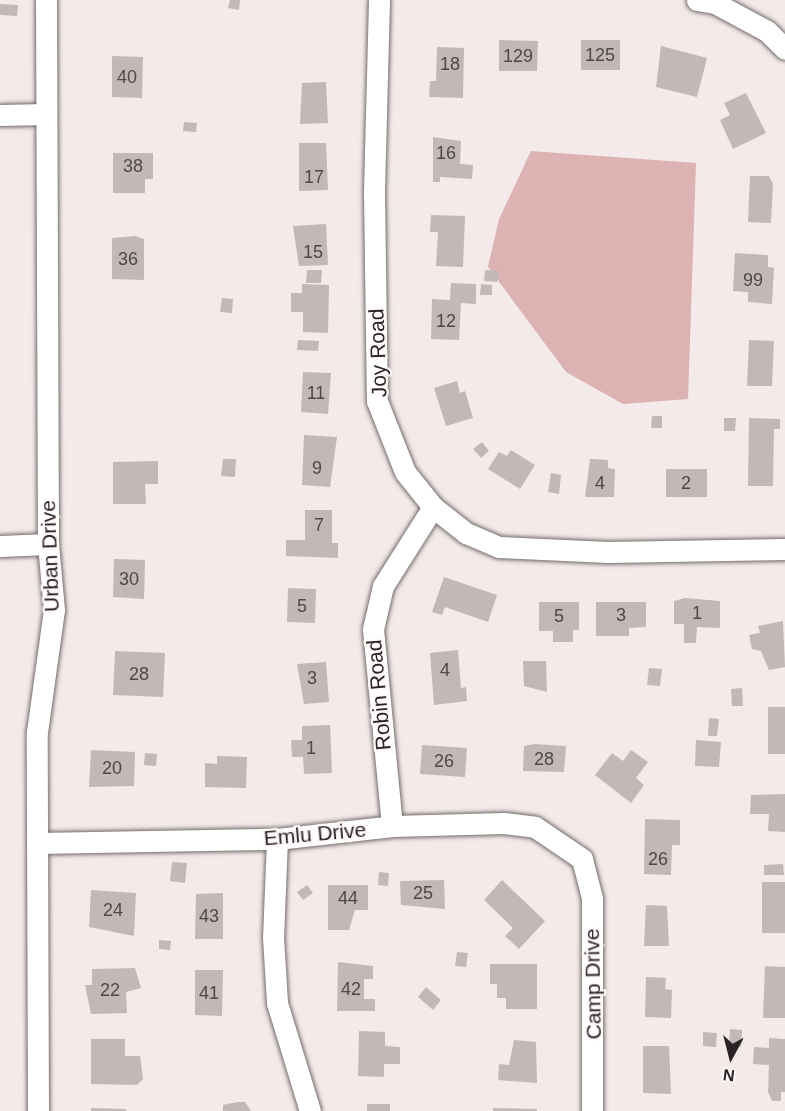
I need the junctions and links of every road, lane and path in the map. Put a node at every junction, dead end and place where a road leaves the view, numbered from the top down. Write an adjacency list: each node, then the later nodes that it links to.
1 (46, 0): 5 (street, Urban Drive)
2 (379, 0): 7 (street, Joy Road)
3 (710, 1): 4 (street)
4 (785, 49)
5 (46, 114): 6 (street); 8 (street, Urban Drive)
6 (0, 115)
7 (433, 507): 10 (street, Joy Road); 11 (street, Robin Road)
8 (48, 544): 9 (street); 13 (street, Urban Drive)
9 (0, 546)
10 (785, 549)
11 (392, 826): 12 (street, Emlu Drive); 14 (street, Emlu Drive)
12 (277, 839): 13 (street, Emlu Drive); 16 (street)
13 (37, 843): 15 (street, Urban Drive)
14 (582, 859): 17 (street, Camp Drive)
15 (38, 1111)
16 (310, 1111)
17 (592, 1111)

